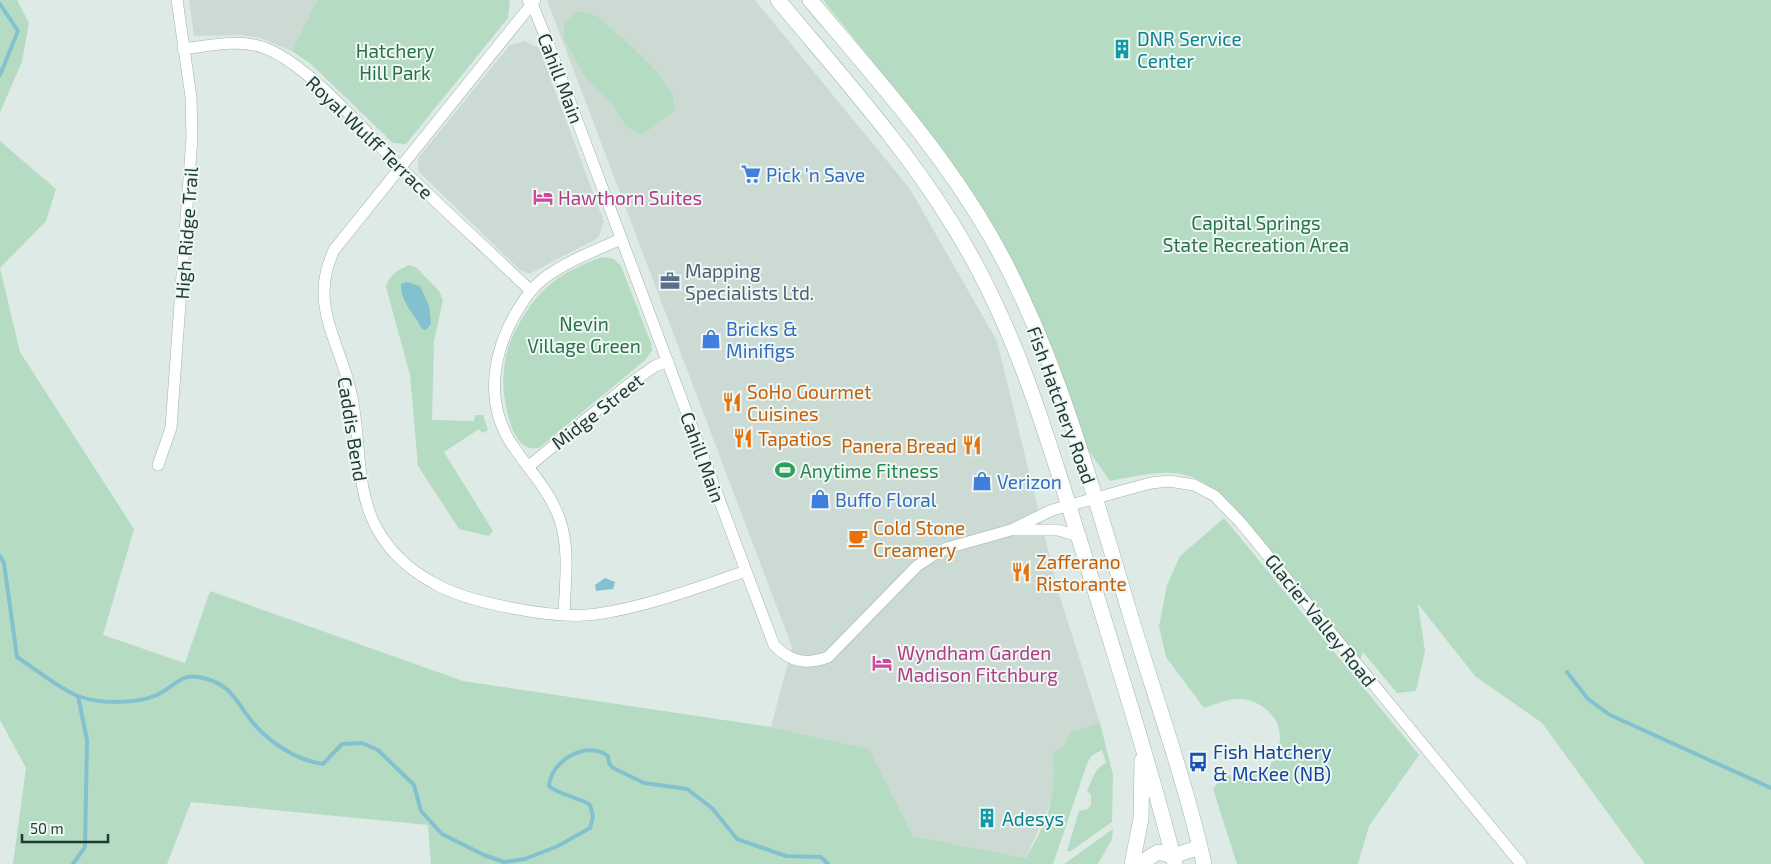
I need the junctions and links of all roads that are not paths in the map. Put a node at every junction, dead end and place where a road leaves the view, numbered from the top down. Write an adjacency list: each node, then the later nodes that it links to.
1 (177, 0): 5 (street, High Ridge Trail)
2 (778, 0): 13 (main road, Fish Hatchery Road)
3 (810, 0): 12 (main road, Fish Hatchery Road)
4 (531, 1): 6 (street, Caddis Bend); 7 (street, Cahill Main)
5 (183, 49): 6 (street, Royal Wulff Terrace); 10 (street, High Ridge Trail)
6 (401, 168): 8 (street, Royal Wulff Terrace); 17 (street, Caddis Bend)
7 (621, 239): 8 (street); 9 (street, Cahill Main)
8 (530, 290): 11 (street)
9 (668, 361): 11 (street, Midge Street); 16 (street, Cahill Main)
10 (158, 465)
11 (528, 466): 17 (street)
12 (1095, 499): 13 (street, Glacier Valley Road); 19 (main road, Fish Hatchery Road); 24 (street, Glacier Valley Road)
13 (1069, 505): 14 (street, Cahill Main); 15 (main road, Fish Hatchery Road)
14 (1011, 530): 15 (street, Cahill Main); 16 (street, Cahill Main)
15 (1078, 536): 18 (main road, Fish Hatchery Road)
16 (746, 571): 17 (street, Caddis Bend)
17 (564, 615)
18 (1143, 750): 20 (main road, Fish Hatchery Road); 21 (main road)
19 (1200, 847): 20 (main road); 23 (main road, Fish Hatchery Road)
20 (1173, 861): 22 (main road)
21 (1132, 864)
22 (1139, 864)
23 (1204, 864)
24 (1521, 864)

